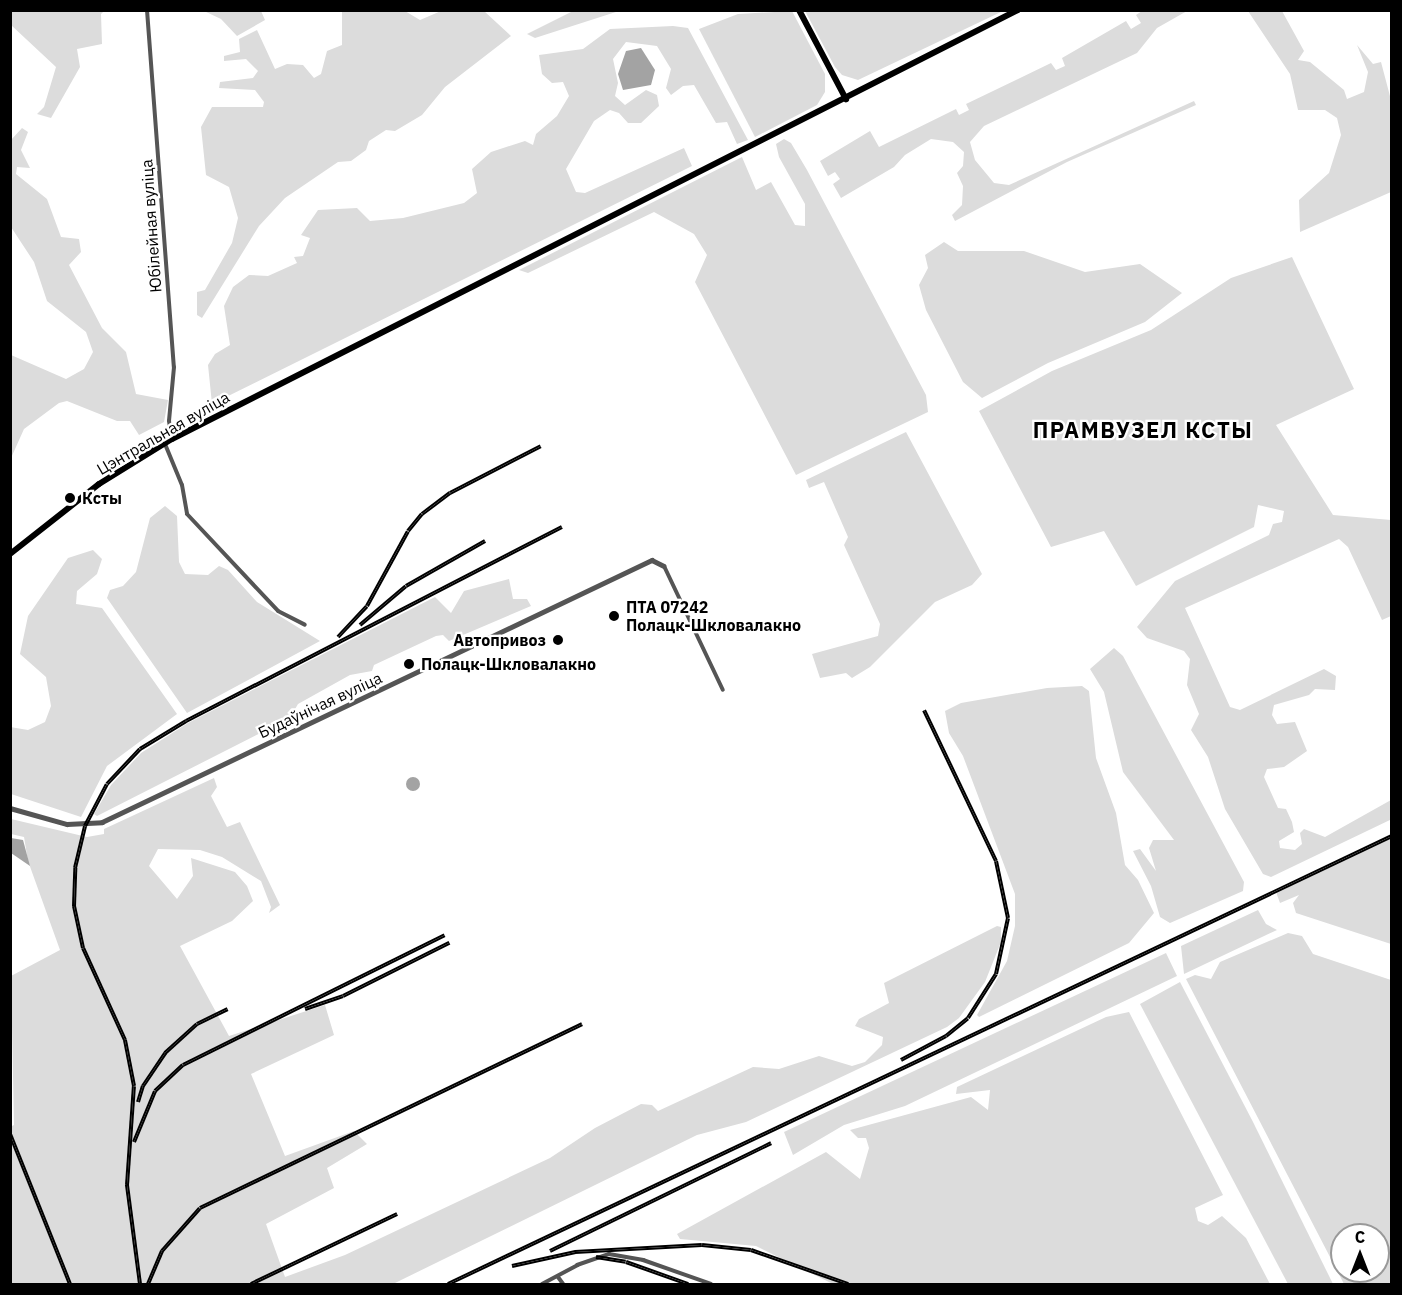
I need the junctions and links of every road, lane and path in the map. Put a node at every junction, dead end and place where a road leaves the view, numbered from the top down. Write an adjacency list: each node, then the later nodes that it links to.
1 (147, 10): 5 (street, Юбілейная вуліца)
2 (799, 10): 4 (main road)
3 (1018, 10): 4 (main road, Цэнтральная вуліца)
4 (846, 99): 5 (main road, Цэнтральная вуліца)
5 (172, 440): 6 (main road, Цэнтральная вуліца)
6 (165, 444): 7 (main road, Цэнтральная вуліца); 9 (street)
7 (10, 554)
8 (664, 566): 10 (street); 11 (street, Будаўнічая вуліца)
9 (305, 625)
10 (723, 690)
11 (10, 807)
12 (558, 1277): 13 (street); 14 (street); 15 (street)
13 (542, 1284)
14 (563, 1284)
15 (711, 1284)

